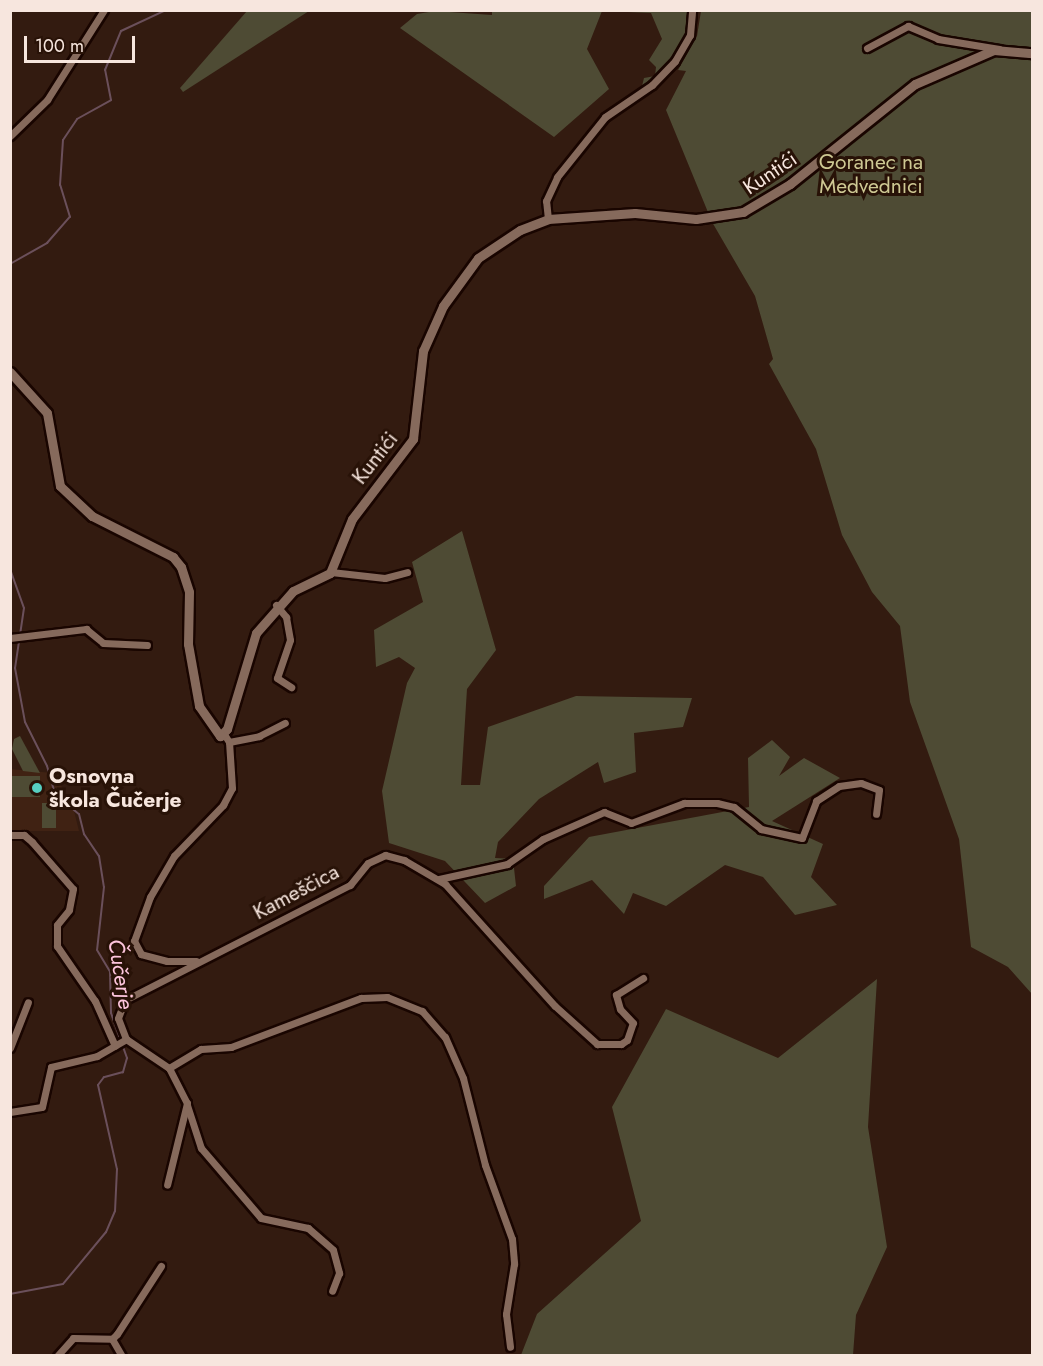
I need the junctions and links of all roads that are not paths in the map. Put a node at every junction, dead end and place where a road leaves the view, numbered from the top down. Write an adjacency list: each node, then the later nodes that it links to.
1 (104, 10): 6 (street)
2 (692, 10): 7 (street)
3 (867, 48): 4 (street, Kuntići)
4 (1001, 50): 5 (street, Kuntići); 7 (street, Kuntići)
5 (1032, 53)
6 (10, 136)
7 (548, 219): 9 (street, Kuntići)
8 (10, 372): 16 (street)
9 (331, 572): 10 (street); 11 (street)
10 (407, 572)
11 (276, 606): 14 (street); 16 (street)
12 (16, 638): 13 (street)
13 (147, 645)
14 (291, 687)
15 (285, 723): 16 (street)
16 (227, 738): 20 (street, Kameščica)
17 (876, 814): 19 (street)
18 (10, 835): 23 (street)
19 (439, 879): 20 (street, Kameščica); 21 (street, Kameščica)
20 (199, 961): 23 (street, Kameščica)
21 (643, 978)
22 (28, 1002): 24 (street)
23 (121, 1042): 25 (street); 27 (street)
24 (10, 1048)
25 (169, 1068): 26 (street); 32 (street)
26 (187, 1103): 28 (street); 30 (street)
27 (10, 1112)
28 (167, 1185)
29 (161, 1266): 31 (street)
30 (332, 1291)
31 (112, 1339): 33 (street); 34 (street)
32 (510, 1347)
33 (57, 1356)
34 (122, 1356)

